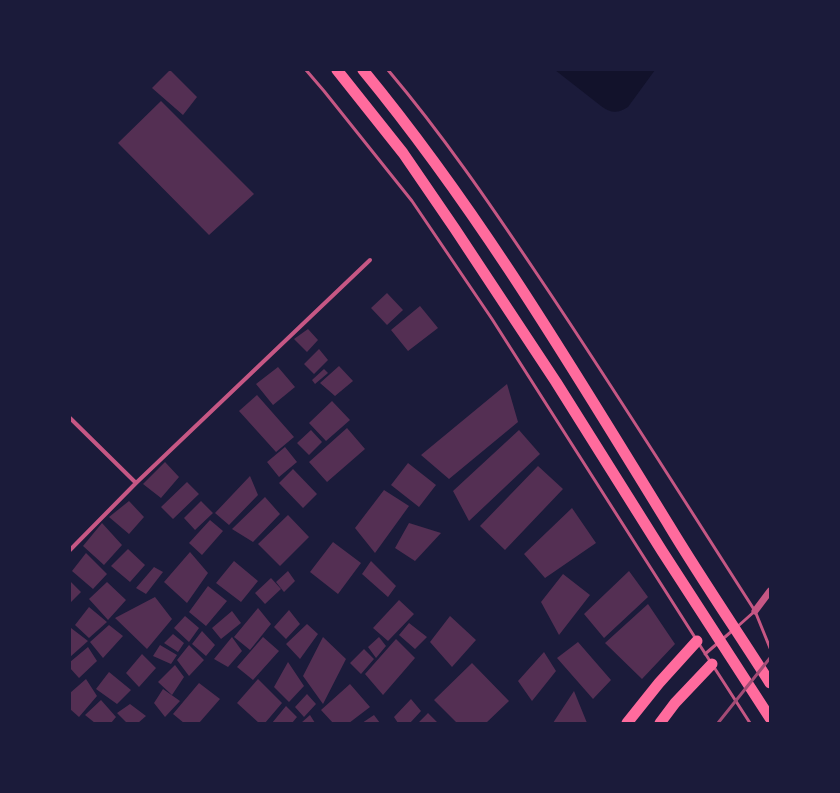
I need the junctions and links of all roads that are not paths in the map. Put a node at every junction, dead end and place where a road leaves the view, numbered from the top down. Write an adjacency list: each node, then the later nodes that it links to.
1 (306, 70): 11 (lane)
2 (337, 70): 16 (highway)
3 (363, 70): 15 (highway)
4 (388, 70): 10 (lane)
5 (370, 260): 7 (street)
6 (70, 418): 7 (street)
7 (136, 483): 8 (street)
8 (70, 550)
9 (770, 591): 10 (street)
10 (755, 611): 12 (lane); 13 (lane)
11 (697, 641): 13 (lane); 17 (highway)
12 (770, 648)
13 (705, 654): 14 (lane)
14 (712, 664): 18 (highway); 19 (lane)
15 (770, 682)
16 (770, 718)
17 (627, 723)
18 (660, 723)
19 (750, 723)

